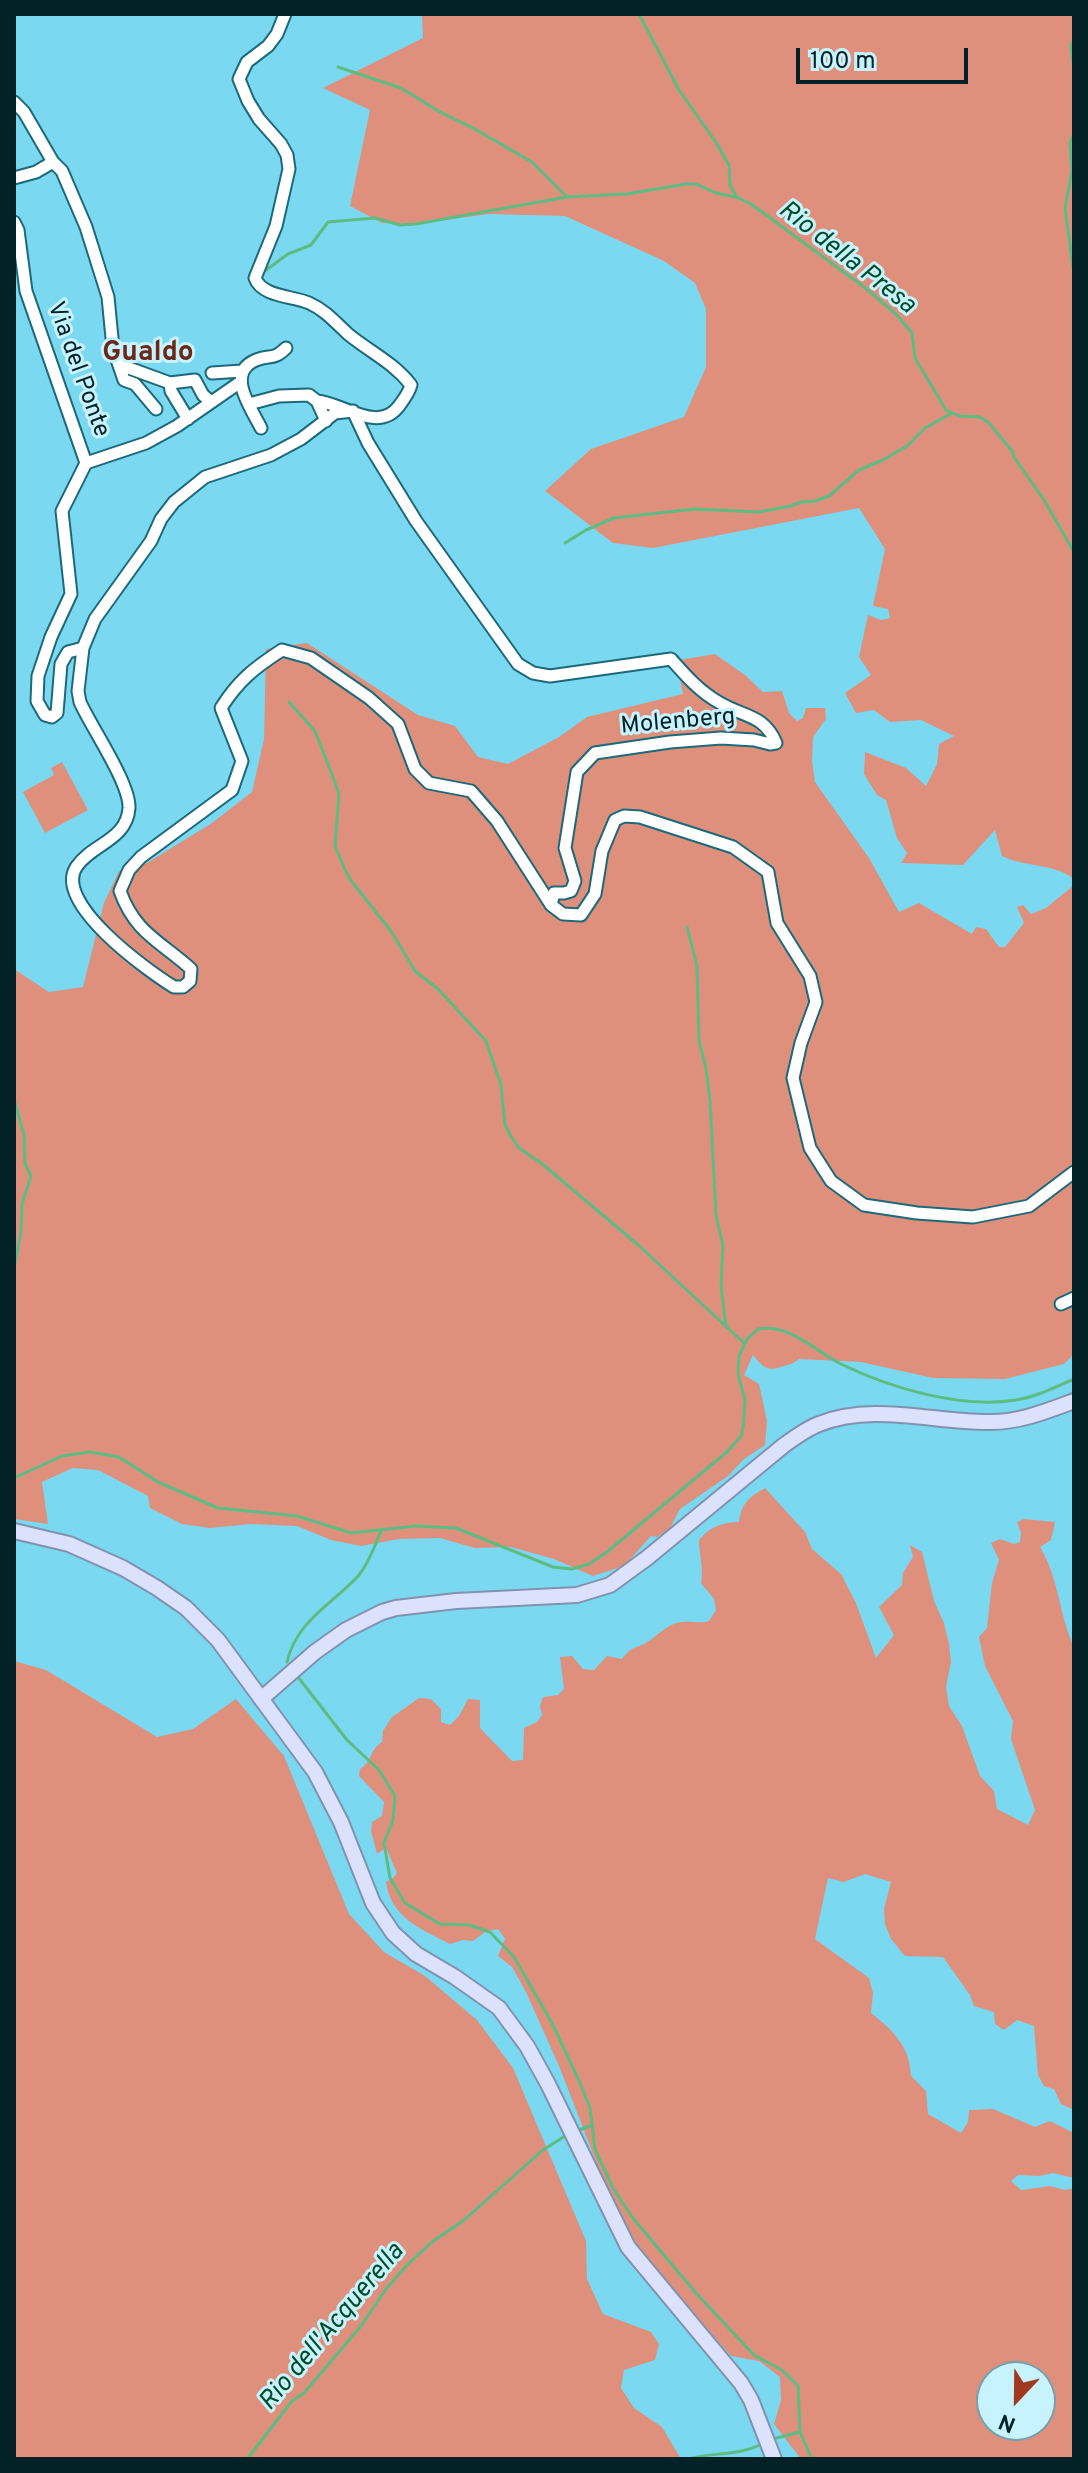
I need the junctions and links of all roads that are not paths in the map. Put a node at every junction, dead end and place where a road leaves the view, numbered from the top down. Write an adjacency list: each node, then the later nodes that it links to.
1 (285, 14): 15 (street)
2 (14, 102): 3 (street)
3 (53, 162): 4 (street); 7 (street)
4 (14, 178)
5 (14, 222): 19 (street, Via del Ponte)
6 (286, 348): 9 (street)
7 (121, 368): 10 (street); 14 (street)
8 (212, 373): 9 (street)
9 (241, 377): 12 (street); 13 (street)
10 (170, 383): 12 (street); 16 (street)
11 (317, 401): 13 (street); 15 (street); 17 (street)
12 (211, 402): 16 (street)
13 (249, 404): 18 (street)
14 (156, 409)
15 (353, 411): 17 (street); 21 (street, Molenberg)
16 (188, 419): 19 (street)
17 (326, 421): 20 (street)
18 (261, 428)
19 (86, 463): 20 (street, Via del Ponte)
20 (83, 648): 21 (street)
21 (551, 905): 22 (street)
22 (1074, 1172)
23 (1074, 1298): 24 (street)
24 (1061, 1304)
25 (1074, 1401): 27 (main road)
26 (14, 1531): 27 (main road)
27 (261, 1699): 28 (main road)
28 (774, 2459)

